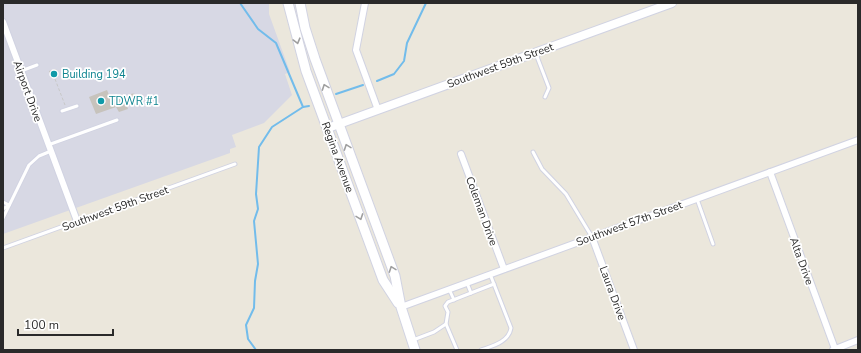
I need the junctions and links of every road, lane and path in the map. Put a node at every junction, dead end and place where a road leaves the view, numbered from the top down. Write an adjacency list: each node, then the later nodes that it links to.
1 (288, 3): 17 (main road, Regina Avenue, one-way to 17)
2 (300, 3): 16 (main road, Regina Avenue, one-way to 2)
3 (365, 3): 13 (street)
4 (672, 3): 6 (street, Southwest 59th Street)
5 (3, 22): 8 (street, Airport Drive)
6 (536, 52): 10 (lane); 13 (street, Southwest 59th Street)
7 (37, 65): 8 (lane)
8 (21, 71): 19 (street, Airport Drive)
9 (55, 79): 11 (path)
10 (545, 97)
11 (65, 106)
12 (78, 106): 14 (lane)
13 (378, 110): 16 (street, Southwest 59th Street)
14 (62, 112)
15 (117, 120): 19 (lane)
16 (338, 124): 17 (street, Southwest 59th Street); 40 (main road, Regina Avenue, one-way to 16)
17 (328, 128): 40 (main road, Regina Avenue, one-way to 40)
18 (858, 140): 23 (street, Southwest 57th Street)
19 (49, 148): 26 (lane); 29 (street, Airport Drive)
20 (533, 152): 30 (lane)
21 (461, 154): 33 (street, Coleman Drive)
22 (235, 164): 29 (lane, Southwest 59th Street)
23 (770, 172): 24 (street, Southwest 57th Street); 48 (street, Alta Drive)
24 (697, 198): 30 (street, Southwest 57th Street); 31 (lane)
25 (3, 202): 26 (lane)
26 (9, 204): 27 (lane); 28 (lane)
27 (3, 209)
28 (3, 218)
29 (77, 222): 32 (lane, Southwest 59th Street)
30 (592, 237): 33 (street, Southwest 57th Street); 47 (street, Laura Drive)
31 (713, 244)
32 (3, 248)
33 (504, 269): 34 (street, Southwest 57th Street)
34 (490, 274): 35 (street, Southwest 57th Street); 36 (lane)
35 (467, 283): 37 (street, Southwest 57th Street); 38 (lane)
36 (494, 284): 38 (lane); 46 (lane)
37 (449, 289): 39 (lane); 40 (street, Southwest 57th Street)
38 (471, 293): 39 (lane)
39 (454, 300): 41 (lane)
40 (401, 307): 42 (main road, Regina Avenue)
41 (446, 324): 42 (lane); 45 (lane)
42 (412, 340): 44 (main road, Regina Avenue)
43 (858, 340): 48 (street)
44 (415, 350)
45 (457, 350)
46 (481, 350)
47 (634, 350)
48 (834, 350)

